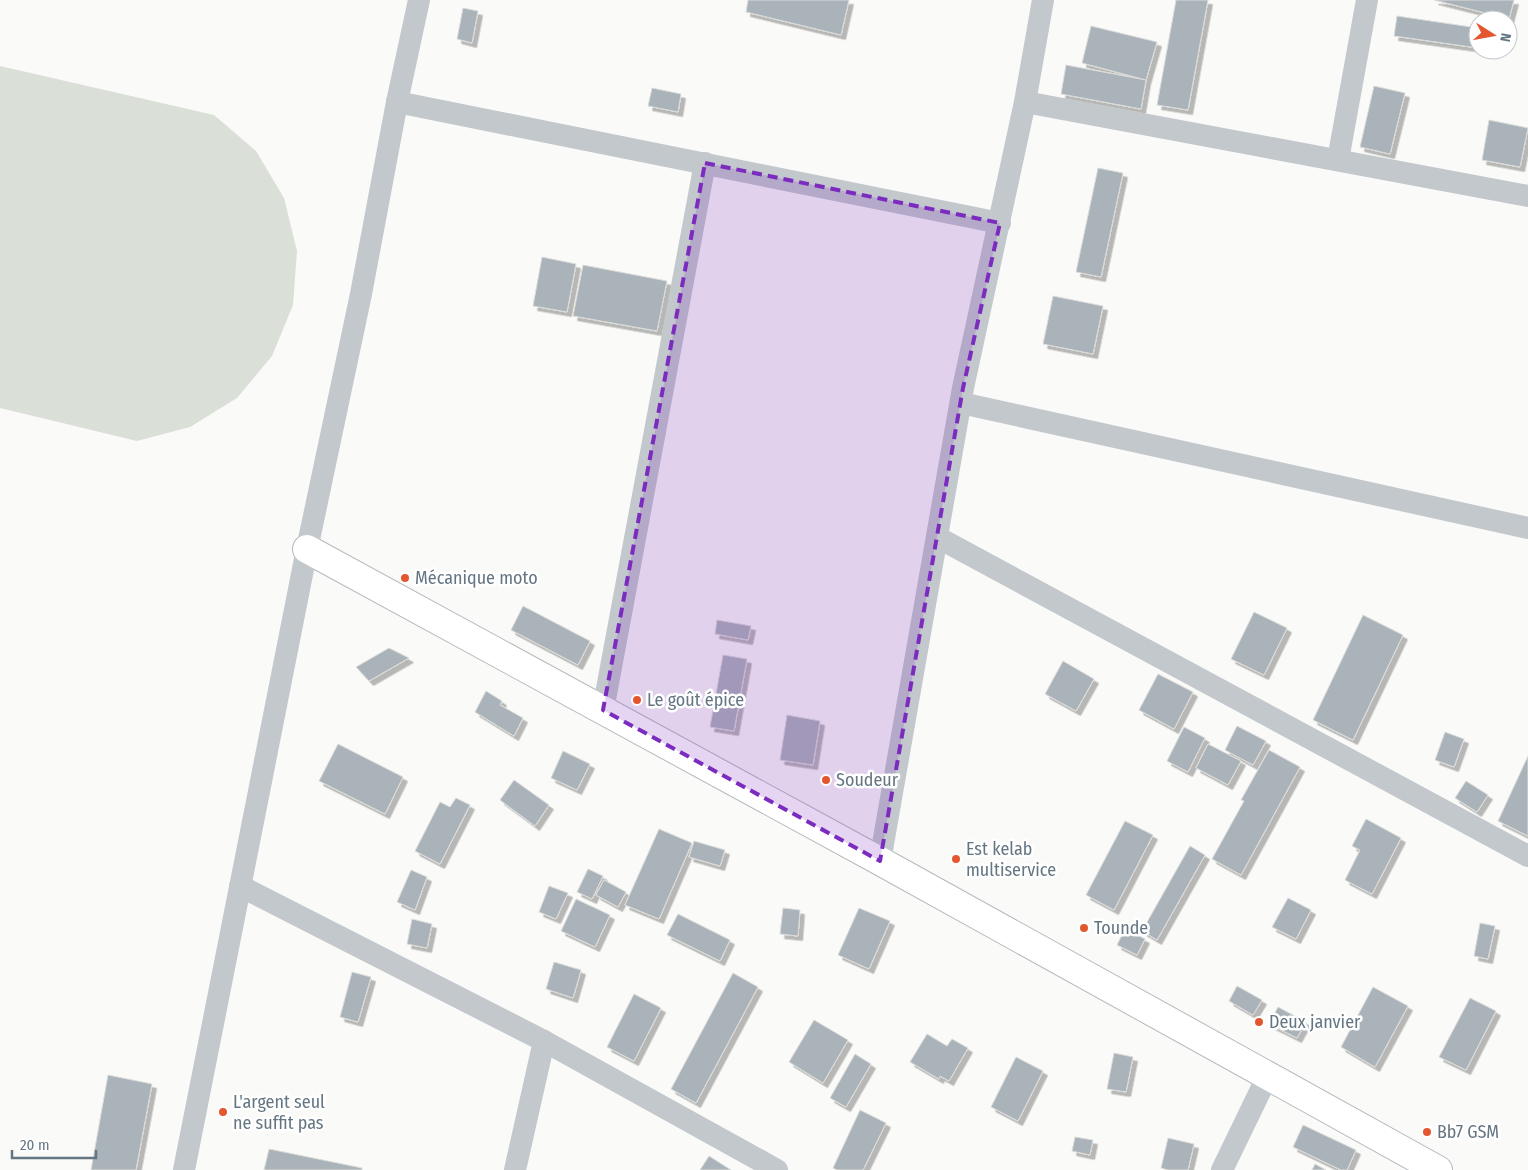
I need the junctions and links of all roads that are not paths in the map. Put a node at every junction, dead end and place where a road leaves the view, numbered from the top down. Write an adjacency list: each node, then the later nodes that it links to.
1 (419, 0): 4 (street)
2 (1043, 0): 5 (street)
3 (1367, 0): 6 (street)
4 (397, 102): 7 (street); 13 (street)
5 (1025, 102): 6 (street); 9 (street)
6 (1338, 160): 8 (street)
7 (705, 164): 9 (street); 14 (street)
8 (1528, 196)
9 (1000, 223): 10 (street)
10 (961, 404): 11 (street); 12 (street)
11 (1528, 528)
12 (937, 537): 15 (street); 16 (street)
13 (307, 549): 14 (street); 17 (street)
14 (603, 710): 16 (street)
15 (1528, 856)
16 (880, 862): 19 (street)
17 (240, 886): 18 (street); 20 (street)
18 (544, 1041): 21 (street); 22 (street)
19 (1268, 1075): 23 (street); 24 (street)
20 (184, 1170)
21 (515, 1170)
22 (777, 1170)
23 (1222, 1170)
24 (1438, 1170)

